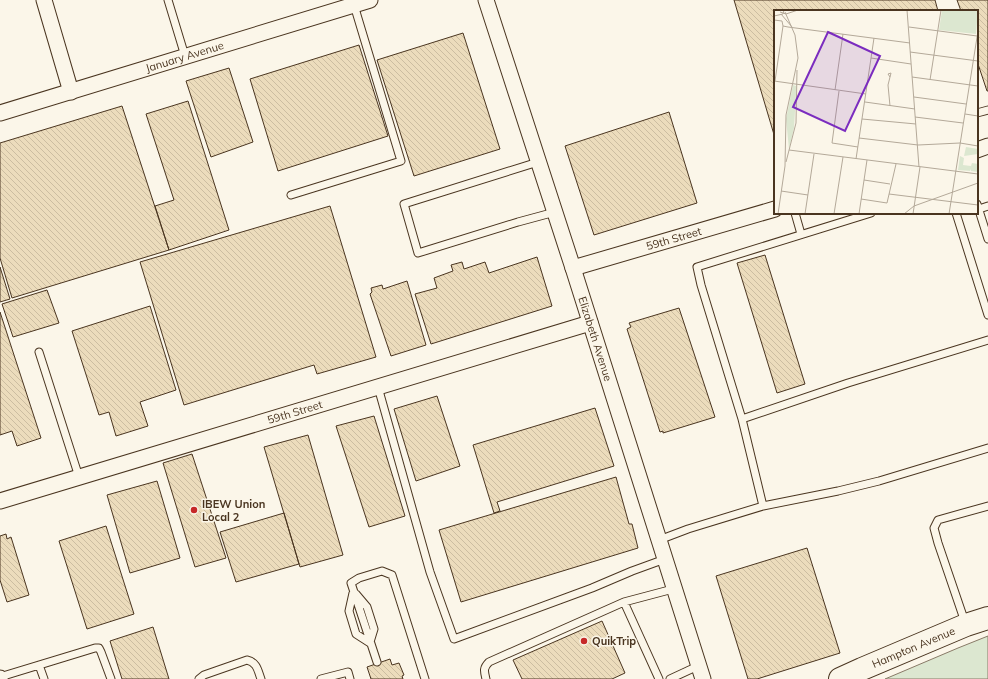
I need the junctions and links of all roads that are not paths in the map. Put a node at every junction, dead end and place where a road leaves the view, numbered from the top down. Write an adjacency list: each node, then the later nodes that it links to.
1 (44, 0): 7 (street)
2 (168, 0): 6 (lane)
3 (370, 0): 5 (street, January Avenue)
4 (486, 0): 13 (street, Elizabeth Avenue)
5 (354, 5): 6 (street, January Avenue); 14 (lane)
6 (185, 56): 7 (street, January Avenue)
7 (71, 92): 9 (street, January Avenue)
8 (988, 110): 10 (lane)
9 (0, 112)
10 (978, 113)
11 (988, 146): 12 (street)
12 (978, 150)
13 (538, 162): 18 (street, Elizabeth Avenue); 18 (lane)
14 (291, 195)
15 (988, 206): 16 (lane)
16 (978, 207): 23 (lane)
17 (774, 209): 24 (street, 59th Street)
18 (555, 212): 24 (street, Elizabeth Avenue)
19 (795, 214): 22 (lane)
20 (868, 214): 22 (lane)
21 (956, 214): 25 (lane)
22 (801, 234): 30 (lane)
23 (988, 238)
24 (573, 268): 26 (street, Elizabeth Avenue)
25 (988, 315)
26 (590, 323): 29 (street, 59th Street); 36 (street, Elizabeth Avenue)
27 (988, 340): 30 (lane)
28 (39, 352): 32 (lane)
29 (378, 387): 32 (street, 59th Street); 37 (lane)
30 (742, 418): 34 (lane)
31 (988, 448): 34 (lane)
32 (80, 477): 33 (street, 59th Street)
33 (0, 501)
34 (763, 506): 36 (lane)
35 (988, 506): 42 (lane)
36 (659, 540): 37 (street, Elizabeth Avenue)
37 (665, 559): 38 (street, Elizabeth Avenue)
38 (673, 589): 40 (lane); 46 (street, Elizabeth Avenue)
39 (353, 591): 43 (lane); 43 (lane); 54 (lane)
40 (624, 602): 55 (lane); 56 (lane)
41 (988, 618): 42 (main road, Hampton Avenue)
42 (966, 625): 58 (main road, Hampton Avenue)
43 (370, 643): 44 (lane)
44 (377, 662)
45 (39, 665): 47 (lane); 48 (lane); 49 (lane)
46 (701, 672): 57 (lane)
47 (0, 678)
48 (44, 679)
49 (111, 679)
50 (199, 679): 51 (lane)
51 (261, 679)
52 (321, 679): 53 (lane)
53 (350, 679)
54 (425, 679)
55 (486, 679)
56 (659, 679)
57 (670, 679)
58 (840, 679)

